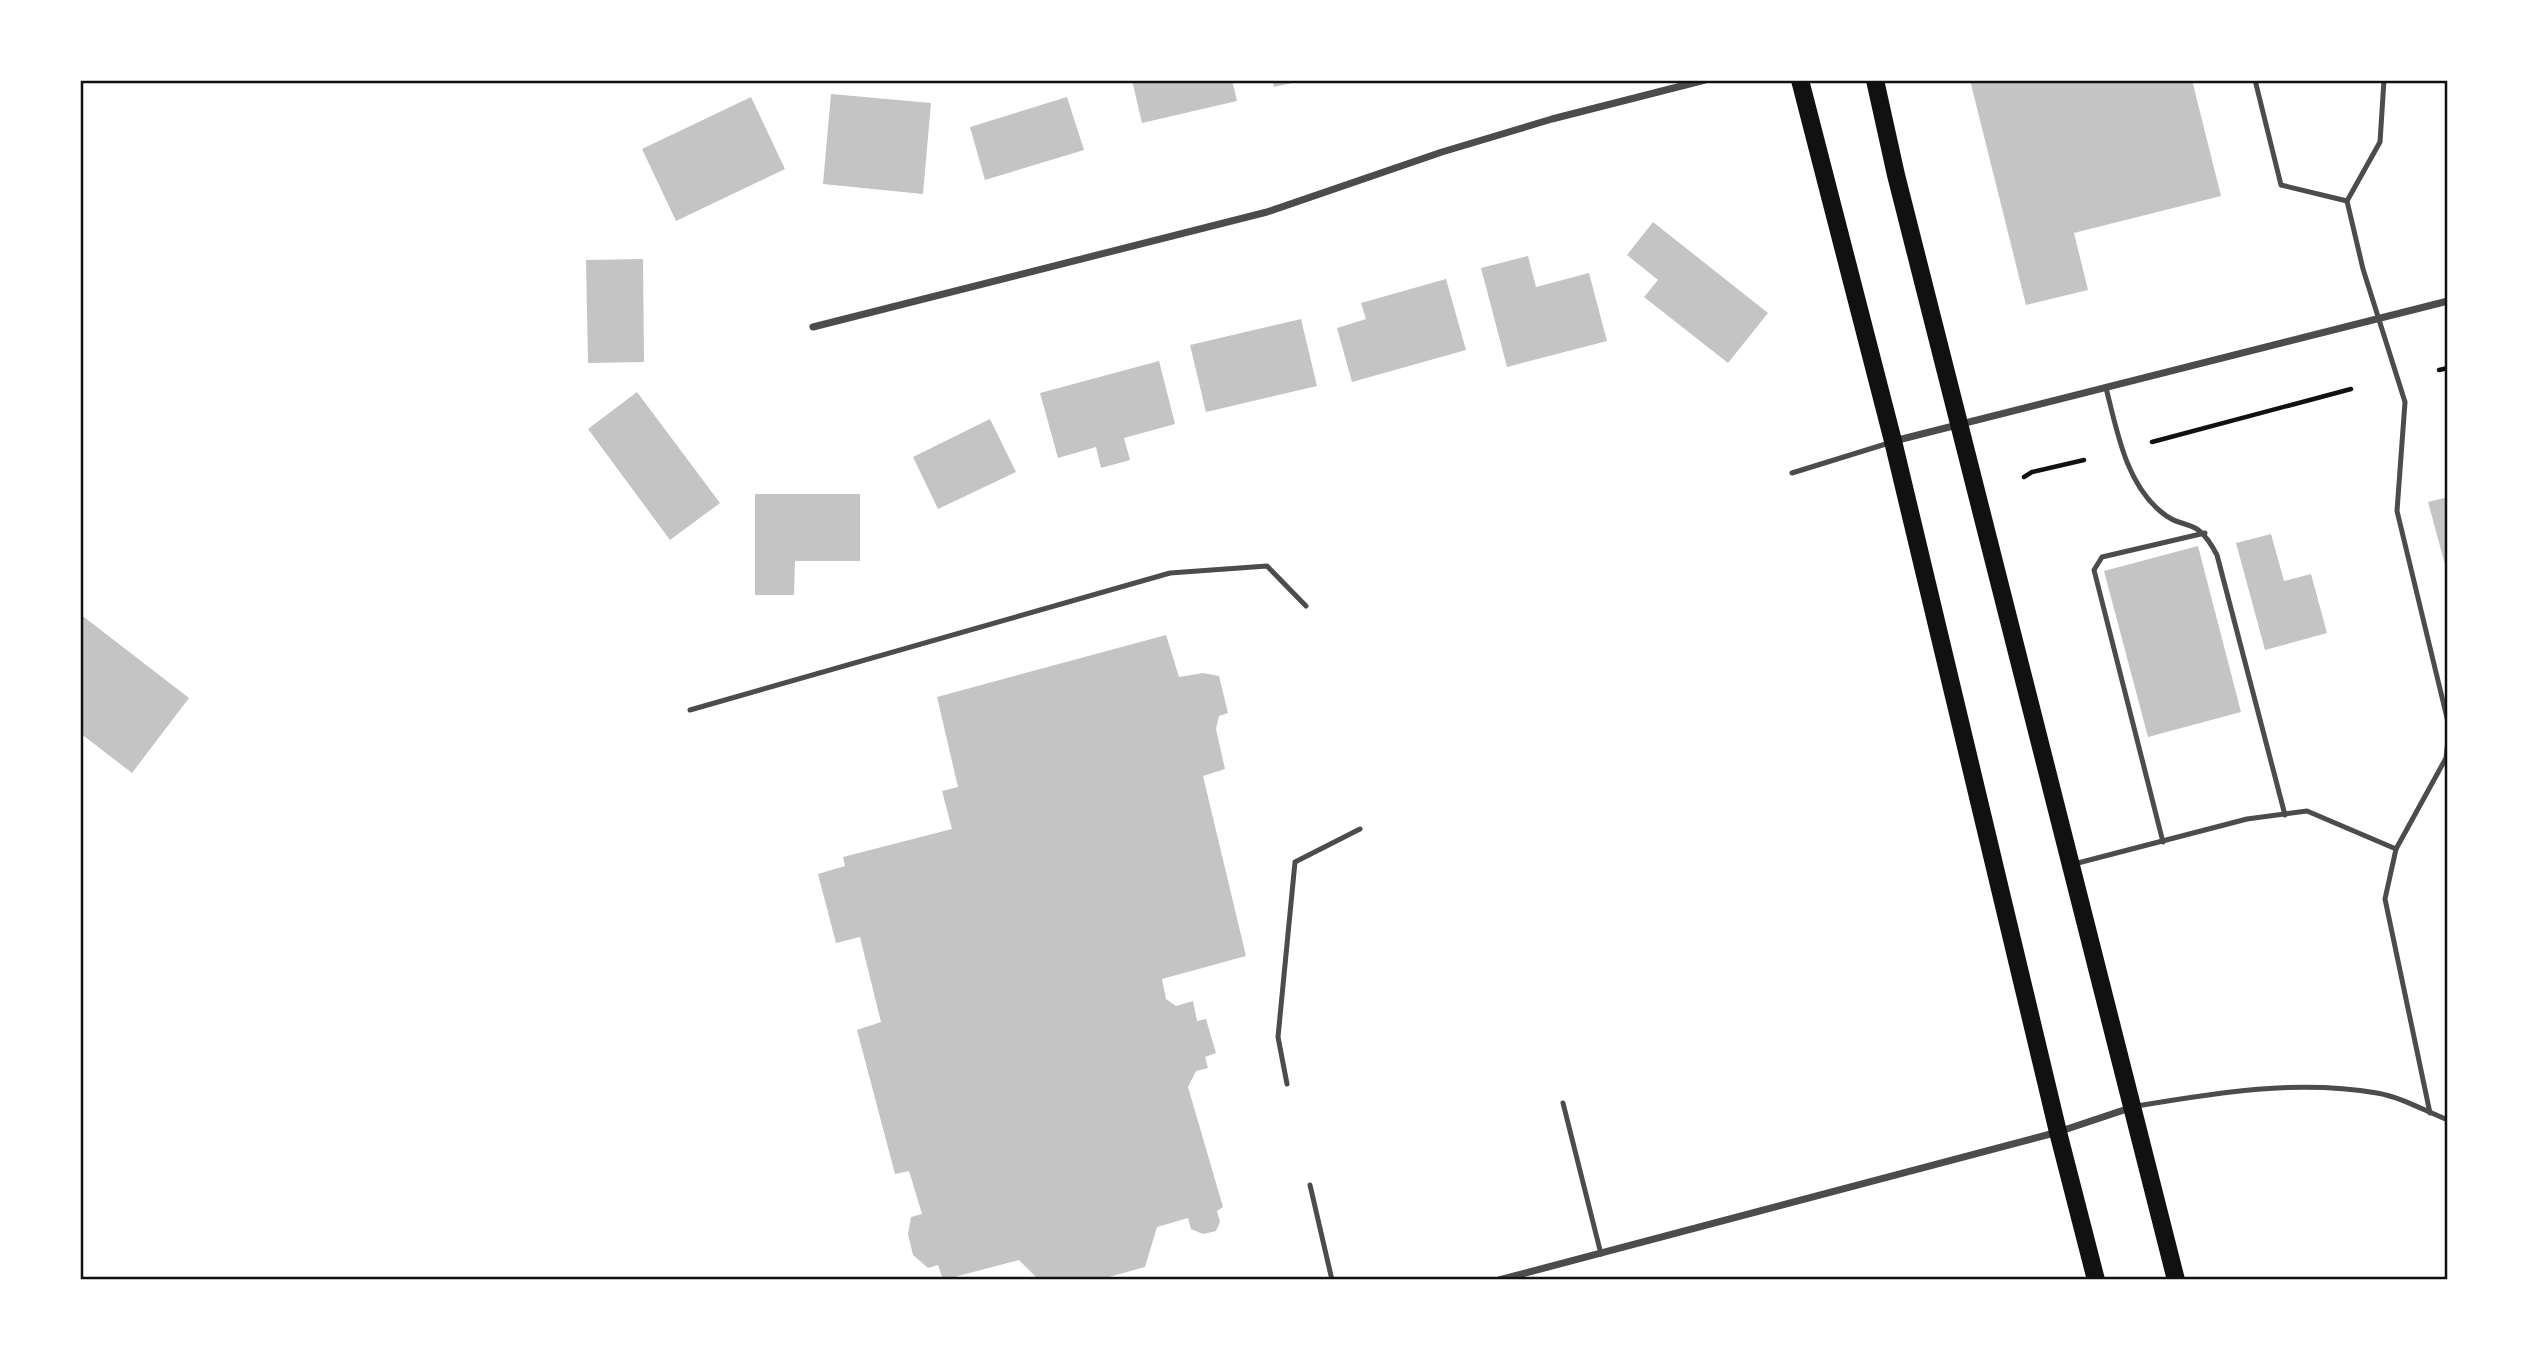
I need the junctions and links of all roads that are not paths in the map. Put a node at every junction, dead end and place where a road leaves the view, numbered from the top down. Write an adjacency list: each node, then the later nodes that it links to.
1 (1705, 80): 9 (street)
2 (1800, 80): 12 (main road)
3 (1875, 80): 11 (main road)
4 (2255, 80): 6 (lane)
5 (2384, 80): 6 (lane)
6 (2347, 201): 8 (lane)
7 (2448, 302): 8 (street)
8 (2380, 318): 10 (street); 17 (lane)
9 (813, 327)
10 (2106, 388): 11 (street); 14 (lane)
11 (1961, 425): 12 (street); 23 (main road)
12 (1893, 442): 13 (lane); 29 (main road)
13 (1792, 473)
14 (2205, 533): 19 (lane); 21 (lane)
15 (1306, 606): 16 (lane)
16 (690, 710)
17 (2448, 722)
18 (2448, 739): 22 (lane)
19 (2285, 815): 21 (lane); 22 (lane)
20 (1360, 829): 24 (lane)
21 (2163, 842): 23 (lane)
22 (2396, 849): 27 (lane)
23 (2071, 865): 26 (main road)
24 (1287, 1084)
25 (1563, 1104): 31 (lane)
26 (2134, 1107): 27 (lane); 29 (street); 35 (main road)
27 (2430, 1113): 28 (lane)
28 (2448, 1120)
29 (2058, 1132): 31 (street); 34 (main road)
30 (1310, 1185): 32 (lane)
31 (1601, 1254): 33 (street)
32 (1332, 1279)
33 (1499, 1279)
34 (2096, 1279)
35 (2176, 1279)

